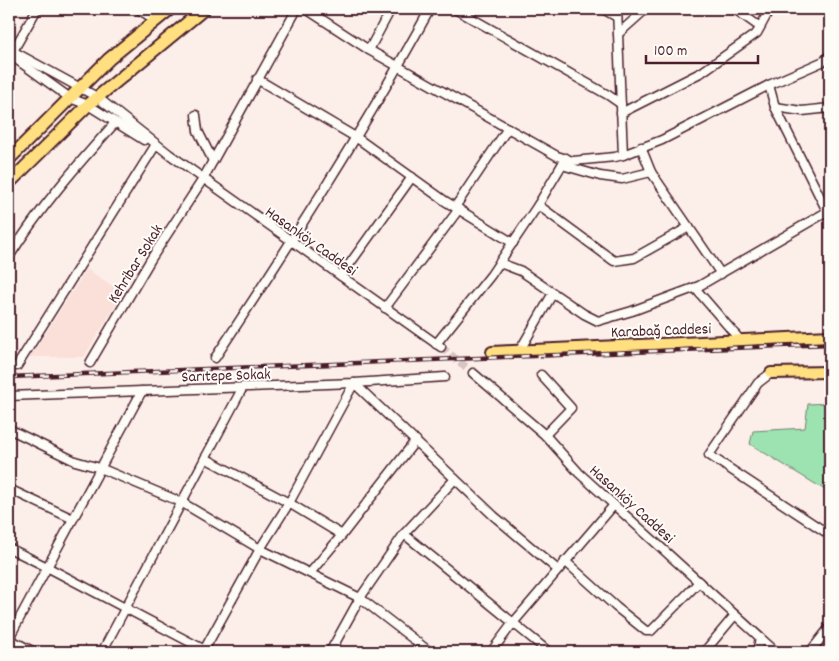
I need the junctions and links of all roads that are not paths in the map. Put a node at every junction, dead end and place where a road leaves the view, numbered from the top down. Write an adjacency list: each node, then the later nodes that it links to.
1 (37, 9): 20 (street)
2 (138, 9): 16 (street)
3 (170, 9): 16 (highway)
4 (204, 9): 26 (highway)
5 (298, 9): 23 (street, Kehribar Sokak)
6 (306, 9): 19 (street)
7 (391, 9): 19 (street)
8 (430, 9): 22 (street)
9 (455, 9): 14 (street)
10 (602, 9): 15 (street)
11 (646, 9): 18 (street)
12 (741, 9): 17 (street)
13 (770, 9): 17 (street)
14 (466, 11): 28 (street)
15 (617, 13): 18 (street)
16 (156, 20): 25 (highway)
17 (760, 27): 32 (street)
18 (618, 34): 28 (street)
19 (369, 50): 22 (street)
20 (10, 53): 25 (street); 27 (street)
21 (830, 55): 24 (street)
22 (398, 67): 35 (street); 36 (street)
23 (257, 80): 36 (street); 42 (street, Kehribar Sokak)
24 (769, 85): 30 (street); 38 (street)
25 (80, 89): 26 (street); 27 (highway)
26 (97, 97): 29 (highway); 39 (street)
27 (70, 98): 29 (street); 41 (highway)
28 (621, 104): 32 (street)
29 (88, 105): 34 (street); 47 (highway)
30 (775, 107): 31 (street); 50 (street)
31 (830, 108)
32 (621, 113): 40 (street)
33 (196, 115): 42 (street)
34 (115, 123): 37 (street); 54 (street)
35 (508, 128): 43 (street); 49 (street)
36 (357, 138): 45 (street); 52 (street)
37 (155, 146): 39 (street); 67 (street)
38 (641, 147): 40 (street); 44 (street)
39 (169, 154): 46 (street, Hasanköy Caddesi)
40 (623, 155): 43 (street)
41 (9, 159)
42 (213, 161): 46 (street, Kehribar Sokak)
43 (564, 162): 44 (street); 48 (street)
44 (651, 172): 51 (street)
45 (412, 177): 49 (street); 57 (street)
46 (203, 179): 52 (street, Hasanköy Caddesi); 66 (street, Kehribar Sokak)
47 (9, 183)
48 (538, 205): 51 (street); 53 (street)
49 (457, 208): 53 (street); 60 (street)
50 (829, 213): 56 (street)
51 (689, 227): 56 (street)
52 (292, 242): 57 (street, Hasanköy Caddesi); 65 (street)
53 (513, 244): 55 (street)
54 (9, 257)
55 (500, 263): 59 (street); 60 (street, Hasanköy Caddesi)
56 (721, 274): 58 (street)
57 (340, 276): 60 (street, Hasanköy Caddesi)
58 (695, 288): 59 (street); 62 (street)
59 (553, 293): 63 (street)
60 (385, 308)
61 (830, 336): 62 (main road, Karabağ Caddesi)
62 (741, 341): 63 (main road, Karabağ Caddesi)
63 (520, 350): 64 (main road, Karabağ Caddesi)
64 (492, 352)
65 (215, 358)
66 (90, 363)
67 (17, 366)
68 (830, 372): 70 (main road)
69 (473, 373): 78 (street, Hasanköy Caddesi)
70 (771, 373): 90 (street)
71 (541, 375): 78 (street)
72 (445, 377): 73 (street, Sarıtepe Sokak)
73 (354, 383): 74 (street, Sarıtepe Sokak); 79 (street); 85 (street)
74 (242, 387): 75 (street, Sarıtepe Sokak); 80 (street)
75 (142, 391): 76 (street, Sarıtepe Sokak); 81 (street)
76 (9, 396)
77 (9, 429): 81 (street)
78 (545, 435): 86 (street, Hasanköy Caddesi)
79 (416, 440): 82 (street); 89 (street)
80 (205, 458): 84 (street); 85 (street)
81 (100, 468): 84 (street); 87 (street)
82 (455, 479): 88 (street); 95 (street)
83 (9, 488): 87 (street)
84 (181, 502): 92 (street); 99 (street)
85 (289, 503): 89 (street); 92 (street)
86 (614, 505): 93 (street); 97 (street, Hasanköy Caddesi)
87 (73, 519): 94 (street)
88 (404, 534): 98 (street); 101 (street)
89 (342, 535): 96 (street)
90 (830, 536)
91 (9, 548): 94 (street)
92 (260, 549): 96 (street); 105 (street)
93 (566, 561): 95 (street); 97 (street)
94 (47, 567): 99 (street); 103 (street)
95 (558, 570): 101 (street)
96 (310, 573): 98 (street)
97 (699, 582): 100 (street, Hasanköy Caddesi)
98 (360, 598): 108 (street); 109 (street)
99 (125, 608): 105 (street); 107 (street)
100 (735, 615): 104 (street, Hasanköy Caddesi); 112 (street)
101 (513, 623): 110 (street); 111 (street)
102 (830, 627): 115 (street)
103 (9, 638): 106 (street)
104 (760, 638): 113 (street); 114 (street, Hasanköy Caddesi)
105 (204, 651)
106 (34, 652)
107 (102, 652)
108 (330, 652)
109 (430, 652)
110 (491, 652)
111 (549, 652)
112 (704, 652)
113 (757, 652)
114 (776, 652)
115 (810, 652)

